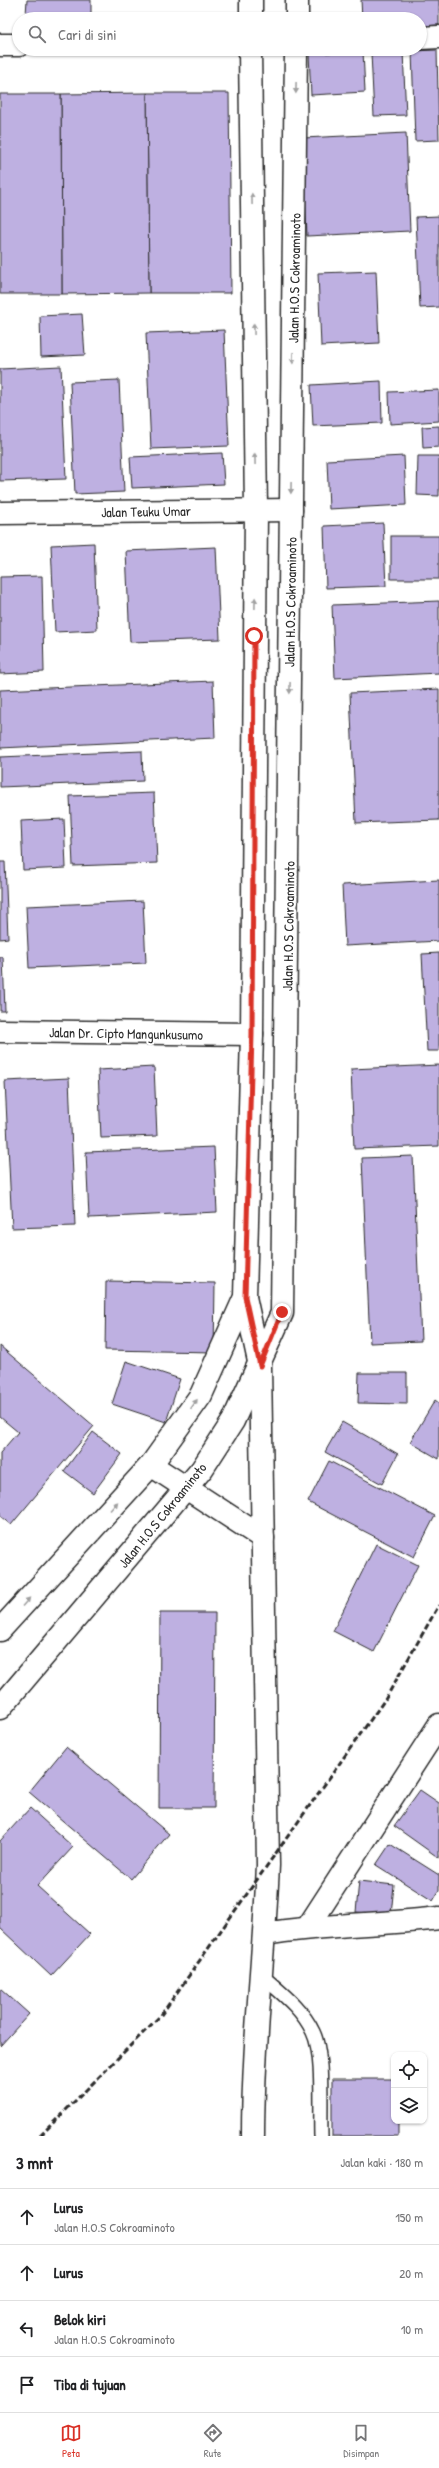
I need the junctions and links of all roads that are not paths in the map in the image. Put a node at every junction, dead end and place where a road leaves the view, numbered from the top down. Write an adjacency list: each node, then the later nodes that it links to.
1 (251, 0): 3 (main road)
2 (297, 0): 4 (main road)
3 (251, 12)
4 (297, 12)
5 (439, 37): 6 (main road)
6 (427, 38)
7 (0, 44): 8 (main road)
8 (12, 45)
9 (250, 56): 11 (main road, one-way to 9)
10 (296, 56): 12 (main road, Jalan H.O.S Cokroaminoto, one-way to 12)
11 (256, 510): 12 (main road, Jalan Teuku Umar); 13 (main road, Jalan Teuku Umar); 15 (main road, one-way to 11)
12 (291, 510): 17 (main road, Jalan H.O.S Cokroaminoto, one-way to 17)
13 (0, 513)
14 (0, 1031): 15 (main road, Jalan Dr. Cipto Mangunkusumo)
15 (252, 1034): 16 (main road)
16 (245, 1297): 17 (main road); 18 (main road, one-way to 16)
17 (260, 1366): 19 (main road, Jalan H.O.S Cokroaminoto); 20 (main road)
18 (151, 1465): 19 (main road); 21 (main road, one-way to 18)
19 (187, 1489): 20 (main road); 22 (main road, Jalan H.O.S Cokroaminoto)
20 (263, 1538): 26 (main road)
21 (0, 1630)
22 (0, 1708)
23 (439, 1725): 25 (main road)
24 (439, 1918): 25 (main road)
25 (308, 1927): 26 (main road)
26 (265, 1934): 27 (main road)
27 (261, 1975): 28 (main road); 29 (lane)
28 (253, 2136)
29 (321, 2136)

